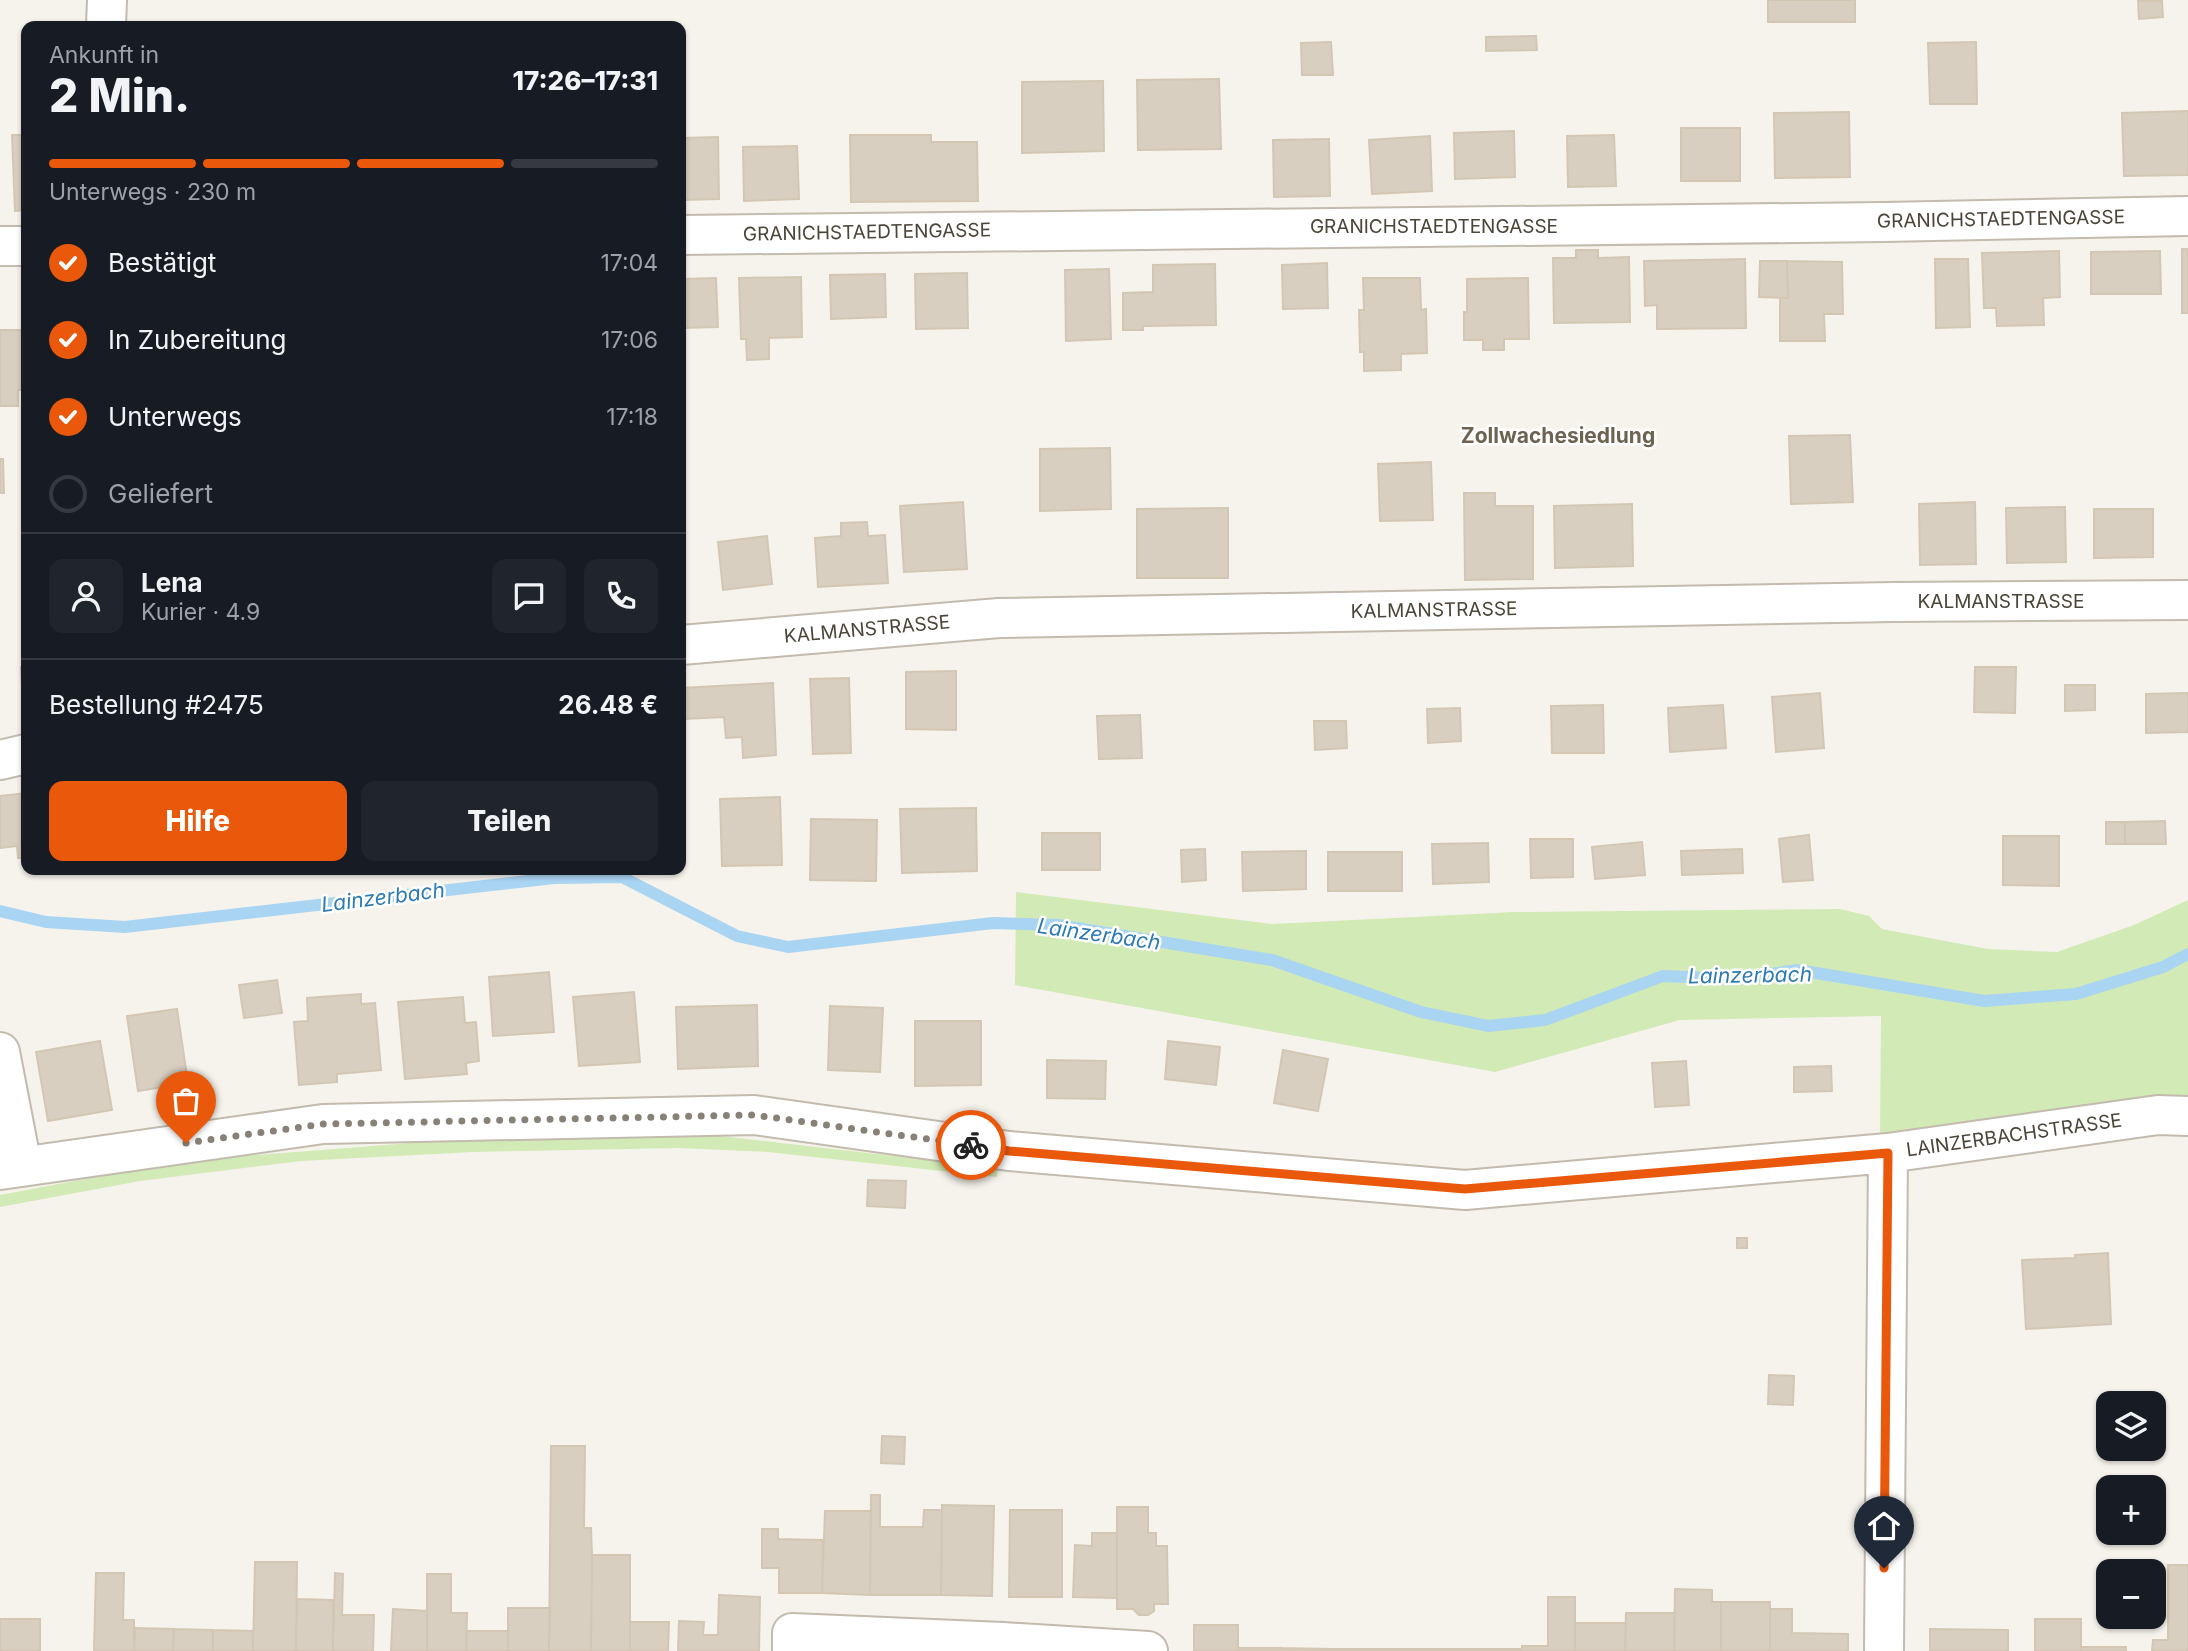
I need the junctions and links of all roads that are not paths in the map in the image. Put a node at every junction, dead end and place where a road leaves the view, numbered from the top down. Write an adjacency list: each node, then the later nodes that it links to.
1 (107, 0): 2 (street)
2 (106, 21)
3 (2188, 216): 4 (street, GRANICHSTAEDTENGASSE)
4 (686, 235)
5 (0, 246): 6 (street)
6 (21, 246)
7 (2188, 600): 8 (street, KALMANSTRASSE)
8 (686, 645)
9 (21, 755): 10 (street)
10 (0, 760)
11 (0, 1052): 14 (street)
12 (2188, 1116): 13 (street, LAINZERBACHSTRASSE)
13 (1888, 1153): 14 (street, LAINZERBACHSTRASSE); 17 (street)
14 (11, 1168)
15 (792, 1651): 16 (street)
16 (1148, 1651)
17 (1884, 1651)

